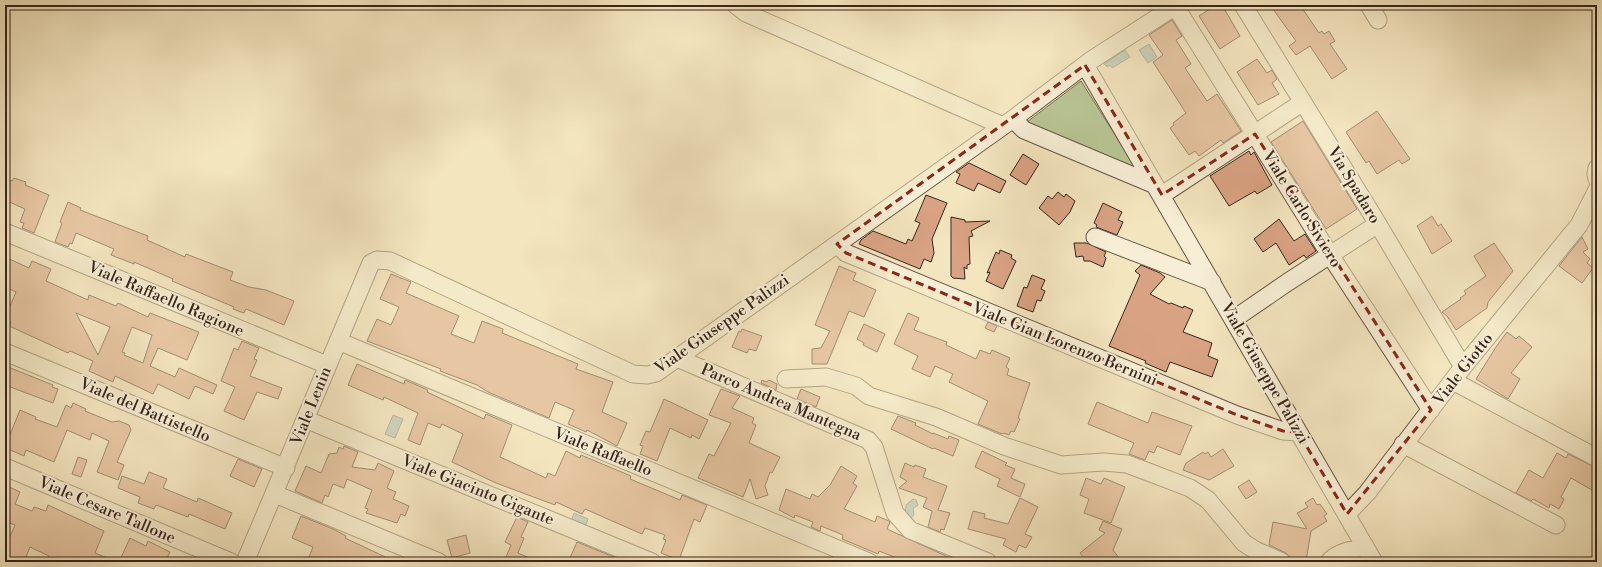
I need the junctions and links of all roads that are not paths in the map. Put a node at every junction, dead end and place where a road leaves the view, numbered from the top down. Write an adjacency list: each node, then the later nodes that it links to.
1 (736, 5): 8 (street)
2 (1243, 5): 7 (street, Via Spadaro)
3 (1369, 5): 5 (street)
4 (1176, 6): 6 (street); 9 (street, Viale Carlo Siviero)
5 (1378, 20)
6 (1085, 65): 8 (street, Viale Giuseppe Palizzi); 12 (street, Viale Giuseppe Palizzi)
7 (1303, 102): 9 (street); 14 (street, Via Spadaro)
8 (1008, 122): 12 (street); 17 (street, Viale Giuseppe Palizzi)
9 (1255, 134): 12 (street); 18 (street, Viale Carlo Siviero)
10 (1597, 168): 11 (street)
11 (1597, 178)
12 (1158, 190): 20 (street, Viale Giuseppe Palizzi)
13 (1597, 190): 26 (street, Viale Giotto)
14 (1378, 224): 18 (street); 26 (street, Via Spadaro)
15 (5, 232): 25 (street, Viale Raffaello Ragione)
16 (1095, 237): 20 (street)
17 (837, 244): 24 (street, Viale Giuseppe Palizzi); 30 (street, Viale Gian Lorenzo Bernini)
18 (1330, 255): 21 (street); 28 (street, Viale Carlo Siviero)
19 (384, 259): 22 (street, Viale Lenin); 24 (street, Viale Giuseppe Palizzi)
20 (1212, 282): 21 (street, Viale Giuseppe Palizzi)
21 (1234, 319): 30 (street, Viale Giuseppe Palizzi)
22 (338, 341): 25 (street, Viale Lenin); 44 (street, Viale Raffaello)
23 (5, 352): 34 (street, Viale del Battistello)
24 (677, 358): 45 (street, Parco Andrea Mantegna)
25 (327, 365): 29 (street, Viale Lenin)
26 (1458, 374): 28 (street, Viale Giotto); 32 (street)
27 (786, 379): 46 (street)
28 (1431, 410): 31 (street, Viale Giotto)
29 (305, 419): 34 (street, Viale Lenin); 43 (street, Viale Giacinto Gigante)
30 (1298, 432): 36 (street, Viale Giuseppe Palizzi)
31 (1403, 444): 36 (street, Viale Giotto); 37 (street)
32 (1597, 458)
33 (5, 467): 40 (street, Viale Cesare Tallone)
34 (286, 468): 35 (street, Viale Lenin)
35 (275, 494): 41 (street, Viale Lenin); 42 (street)
36 (1347, 514): 38 (street, Viale Giuseppe Palizzi)
37 (1556, 525)
38 (1362, 541): 39 (street); 47 (street, Viale Giuseppe Palizzi)
39 (1330, 560)
40 (231, 562)
41 (245, 562)
42 (439, 562)
43 (652, 562)
44 (869, 562)
45 (988, 562)
46 (1282, 562)
47 (1374, 562)

